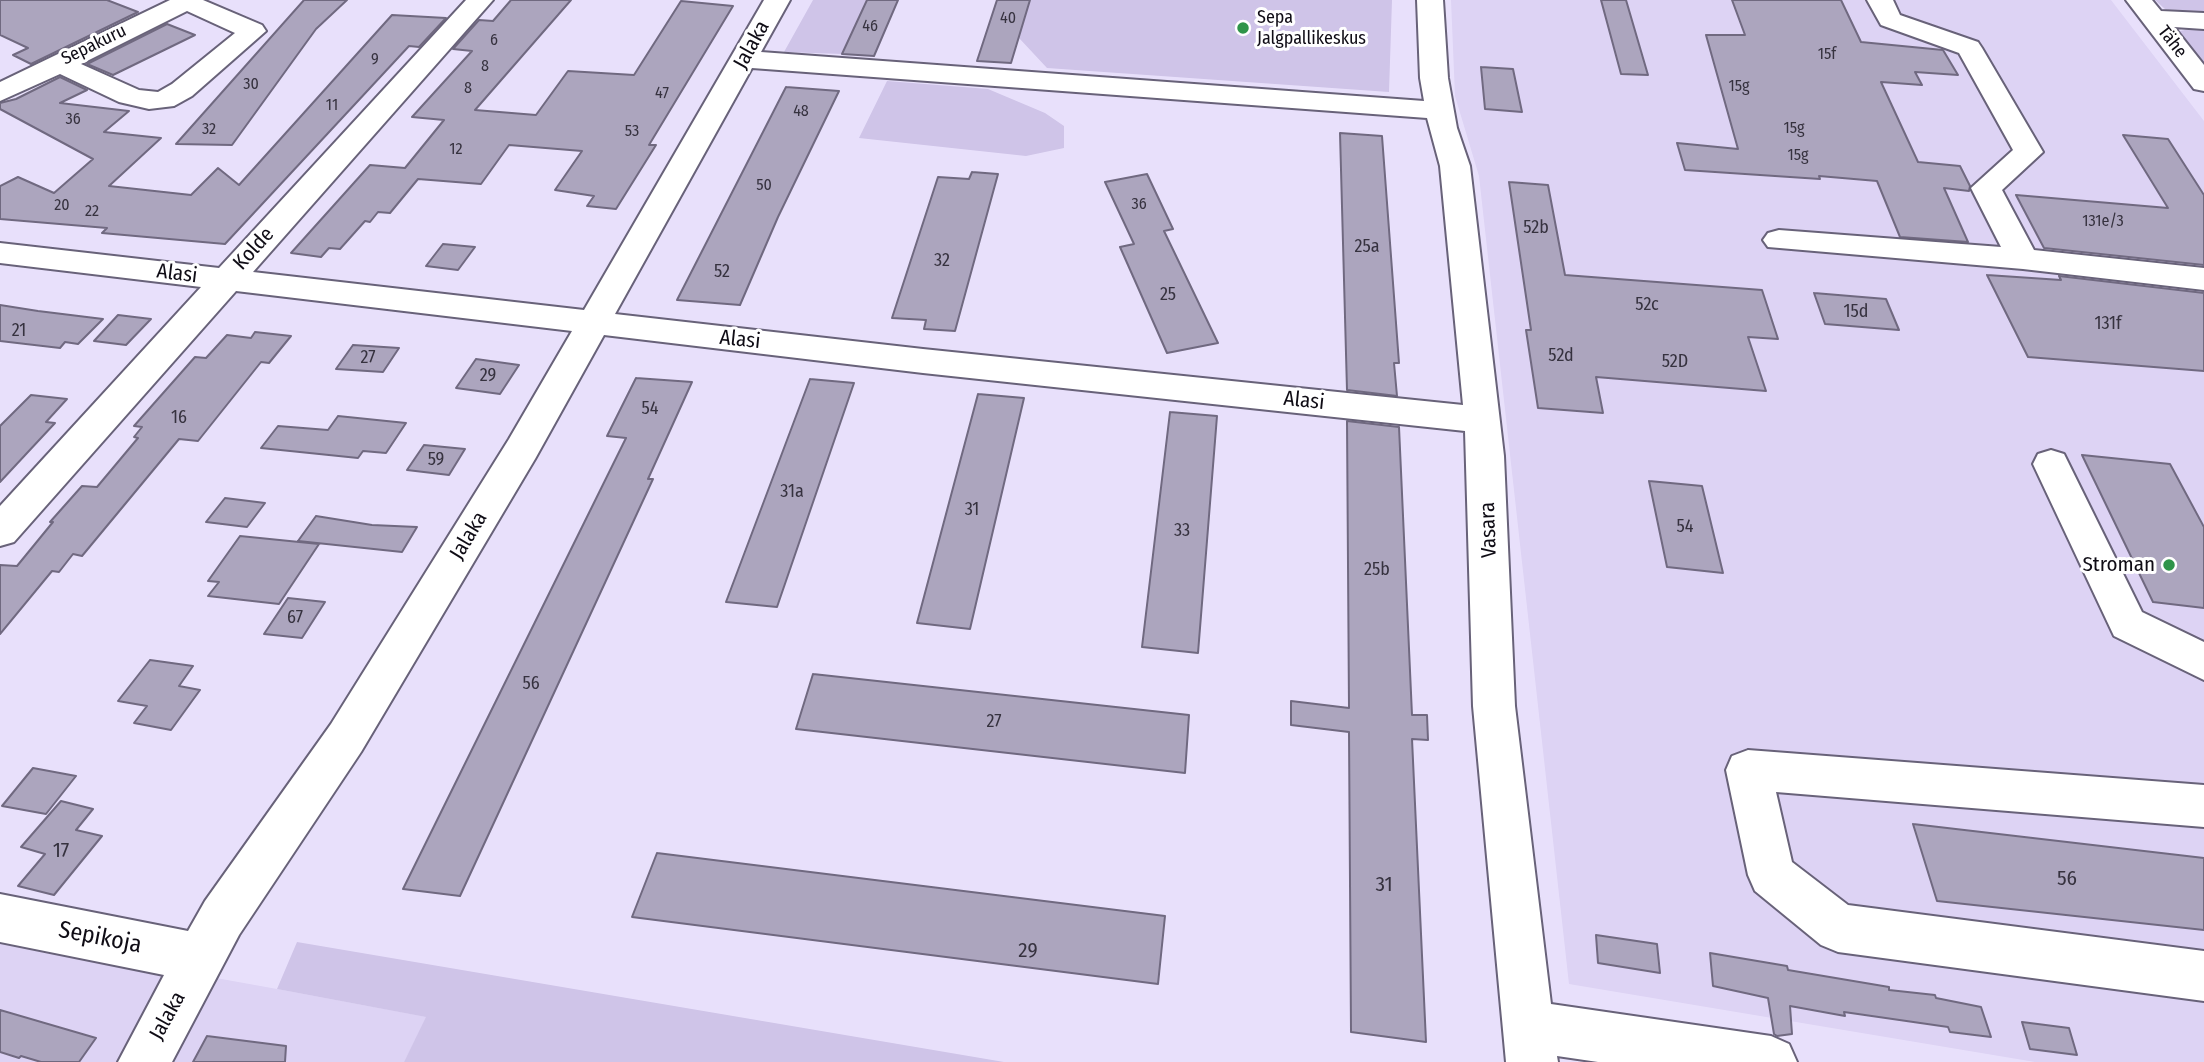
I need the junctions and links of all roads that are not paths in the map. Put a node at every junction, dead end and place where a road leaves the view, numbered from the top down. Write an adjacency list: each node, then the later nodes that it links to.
1 (480, 0): 17 (street, Kolde)
2 (777, 0): 8 (street, Jalaka)
3 (1430, 0): 12 (street, Vasara)
4 (1880, 0): 15 (street)
5 (188, 1): 9 (street, Sepakuru); 9 (street)
6 (2146, 9): 7 (street); 10 (street, Tähe)
7 (2204, 21)
8 (744, 60): 12 (street); 18 (street, Jalaka)
9 (58, 63): 11 (street, Sepakuru)
10 (2202, 79)
11 (0, 93)
12 (1439, 110): 19 (street, Vasara)
13 (1779, 240): 15 (street)
14 (0, 253): 17 (street, Alasi)
15 (2023, 259): 16 (street)
16 (2204, 279)
17 (227, 280): 18 (street, Alasi); 21 (street, Kolde)
18 (592, 323): 19 (street, Alasi); 25 (street, Jalaka)
19 (1482, 420): 27 (street, Vasara)
20 (2051, 464): 22 (street)
21 (0, 531)
22 (2204, 662)
23 (2204, 806): 26 (street)
24 (0, 918): 25 (street, Sepikoja)
25 (201, 958): 28 (street, Jalaka)
26 (2204, 976)
27 (1530, 1044): 29 (street)
28 (144, 1062)
29 (1770, 1062)

